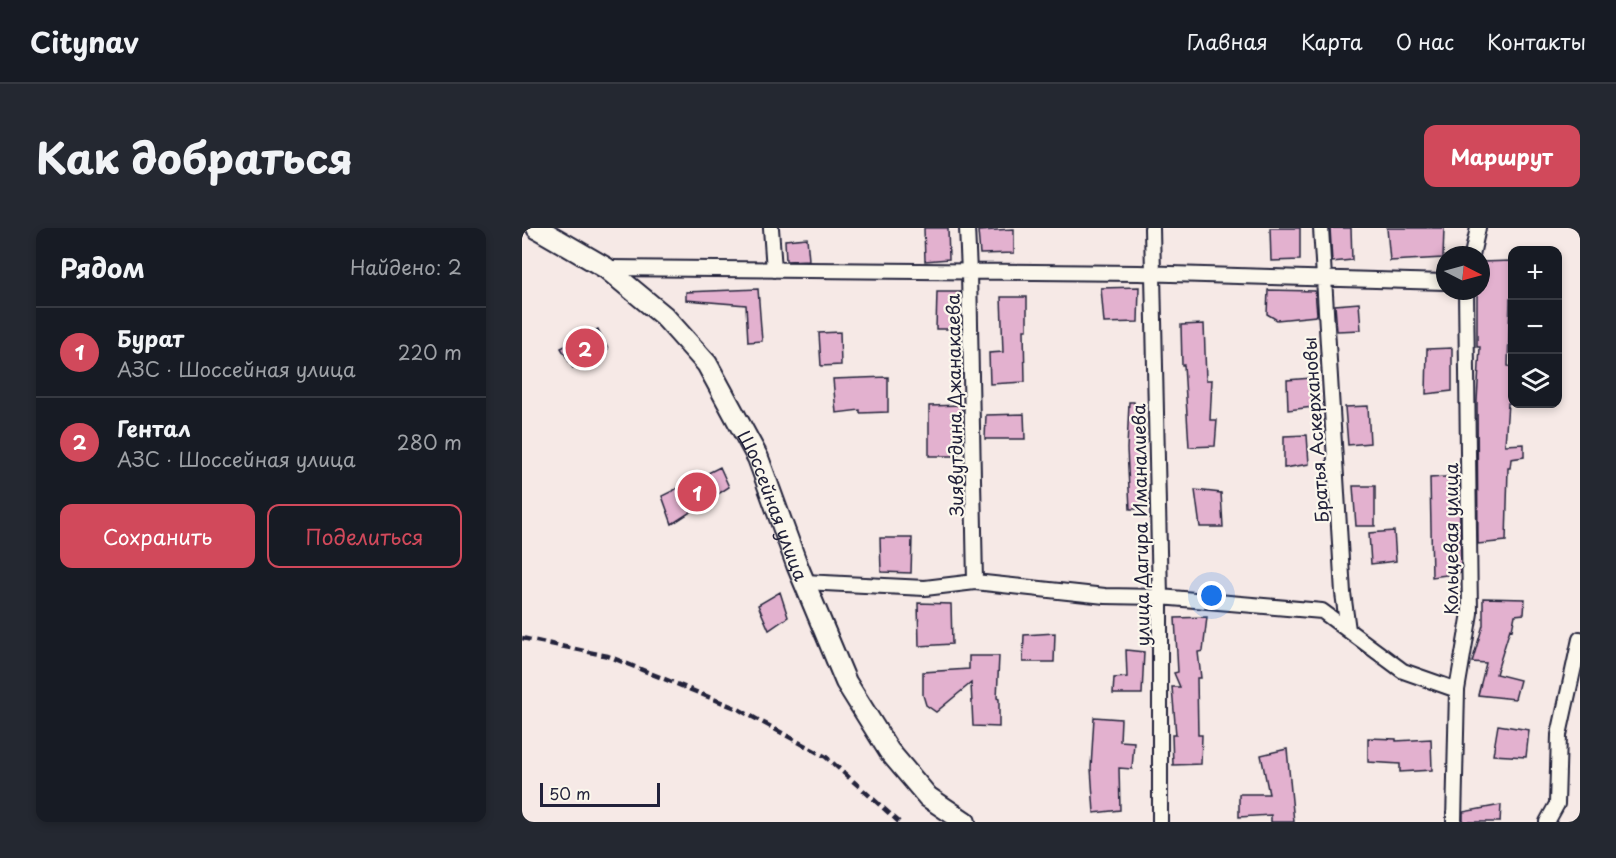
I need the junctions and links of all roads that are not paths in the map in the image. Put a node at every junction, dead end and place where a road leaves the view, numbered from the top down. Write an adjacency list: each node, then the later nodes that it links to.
1 (537, 228): 8 (main road, Шоссейная улица)
2 (771, 228): 9 (street)
3 (967, 228): 10 (street, Зиявутдина Джанакаева)
4 (1152, 228): 11 (street, улица Дагира Иманалиева)
5 (1321, 228): 12 (street, Братья Аскерхановы)
6 (1478, 228): 7 (street)
7 (1474, 246)
8 (606, 268): 9 (street); 15 (main road, Шоссейная улица)
9 (774, 270): 10 (street)
10 (969, 272): 11 (street); 16 (street, Зиявутдина Джанакаева)
11 (1153, 274): 12 (street); 17 (street, улица Дагира Иманалиева)
12 (1324, 278): 13 (street); 18 (street, Братья Аскерхановы)
13 (1436, 282)
14 (1466, 300): 20 (street, Кольцевая улица)
15 (804, 582): 16 (street); 21 (main road, Шоссейная улица)
16 (975, 582): 17 (street)
17 (1160, 597): 18 (street); 22 (street, улица Дагира Иманалиева)
18 (1348, 630): 20 (street)
19 (1580, 639): 24 (street)
20 (1457, 690): 23 (street, Кольцевая улица)
21 (964, 822)
22 (1160, 822)
23 (1454, 822)
24 (1547, 822)

